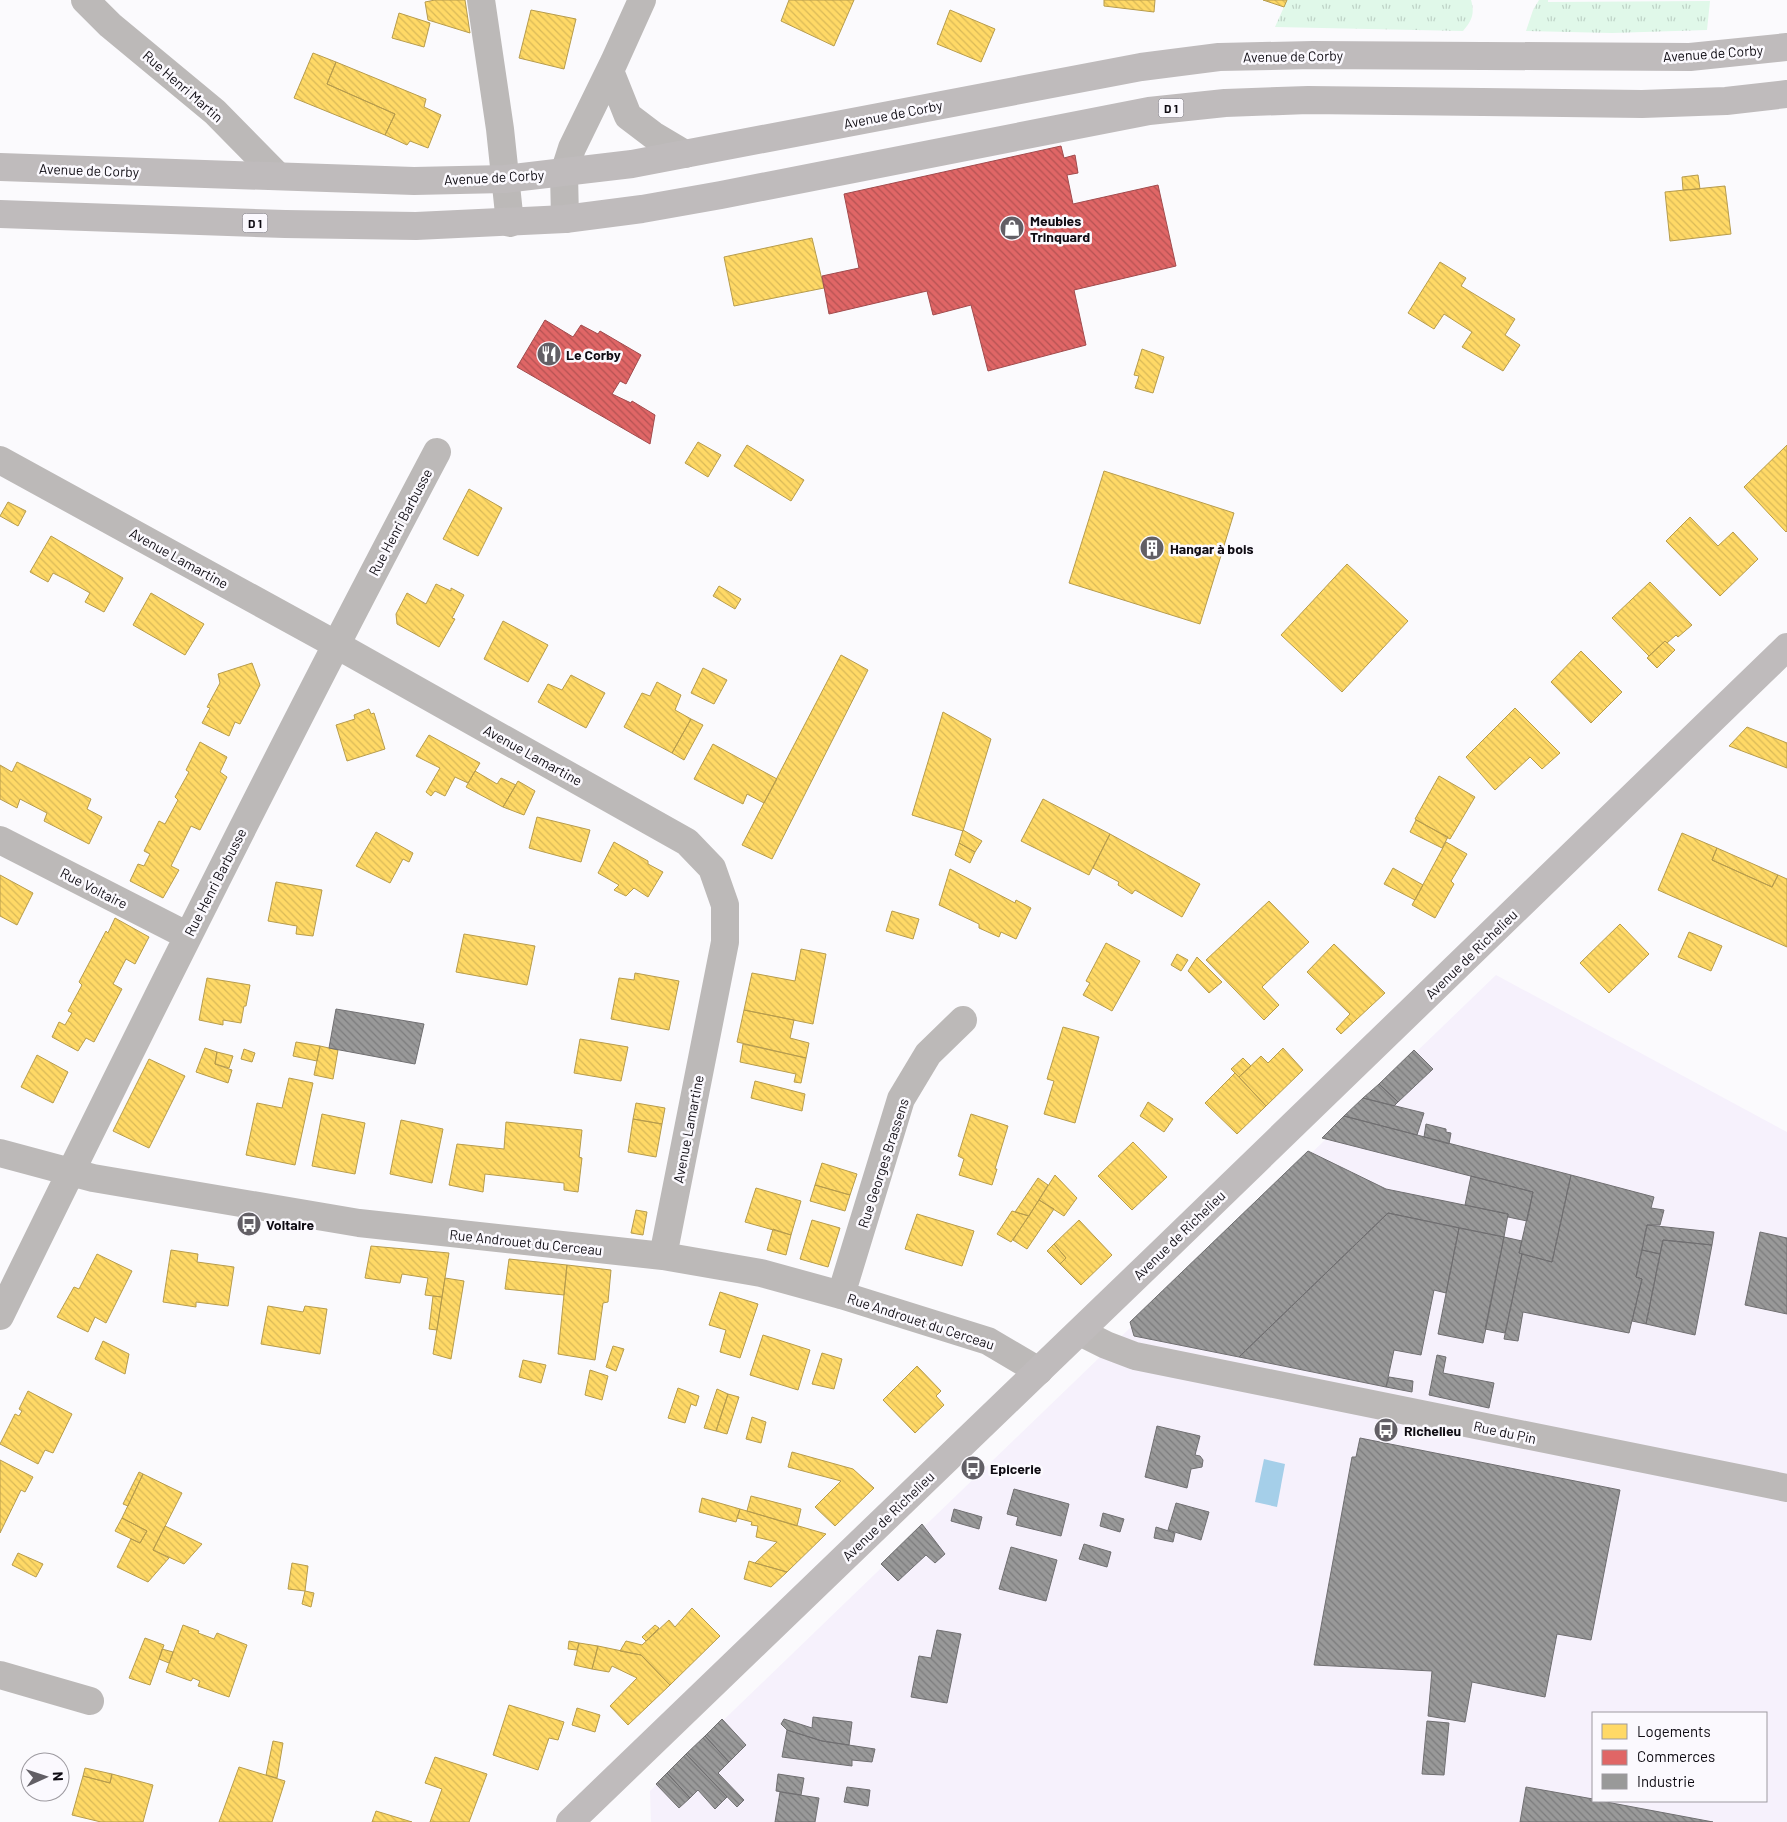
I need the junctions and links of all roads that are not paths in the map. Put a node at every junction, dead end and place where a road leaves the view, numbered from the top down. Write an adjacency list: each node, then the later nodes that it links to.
1 (85, 0): 10 (street, Rue Henri Martin)
2 (481, 0): 11 (street)
3 (642, 0): 5 (street)
4 (1787, 47): 7 (main road, Avenue de Corby)
5 (610, 71): 7 (street); 9 (street)
6 (1787, 94): 13 (main road, D 1)
7 (685, 154): 9 (main road, Avenue de Corby)
8 (0, 167): 10 (main road, Avenue de Corby)
9 (564, 173): 11 (main road, Avenue de Corby); 13 (street)
10 (277, 175): 11 (main road, Avenue de Corby)
11 (505, 179): 14 (street)
12 (0, 214): 14 (main road, D 1)
13 (565, 220): 14 (main road, D 1)
14 (510, 223)
15 (437, 452): 17 (street, Rue Henri Barbusse)
16 (0, 460): 17 (street, Avenue Lamartine)
17 (336, 644): 20 (street, Rue Henri Barbusse); 24 (street, Avenue Lamartine)
18 (1787, 647): 27 (main road, Avenue de Richelieu)
19 (0, 840): 20 (street, Rue Voltaire)
20 (188, 936): 23 (street, Rue Henri Barbusse)
21 (963, 1020): 25 (street, Rue Georges Brassens)
22 (0, 1153): 23 (street, Rue Androuet du Cerceau)
23 (70, 1172): 24 (street, Rue Androuet du Cerceau); 26 (street, Rue Henri Barbusse)
24 (663, 1256): 25 (street, Rue Androuet du Cerceau)
25 (841, 1295): 28 (street, Rue Androuet du Cerceau)
26 (0, 1316)
27 (1080, 1332): 28 (main road, Avenue de Richelieu); 29 (street, Rue du Pin)
28 (1039, 1371): 32 (main road, Avenue de Richelieu)
29 (1787, 1488)
30 (0, 1675): 31 (street)
31 (90, 1701)
32 (570, 1822)

